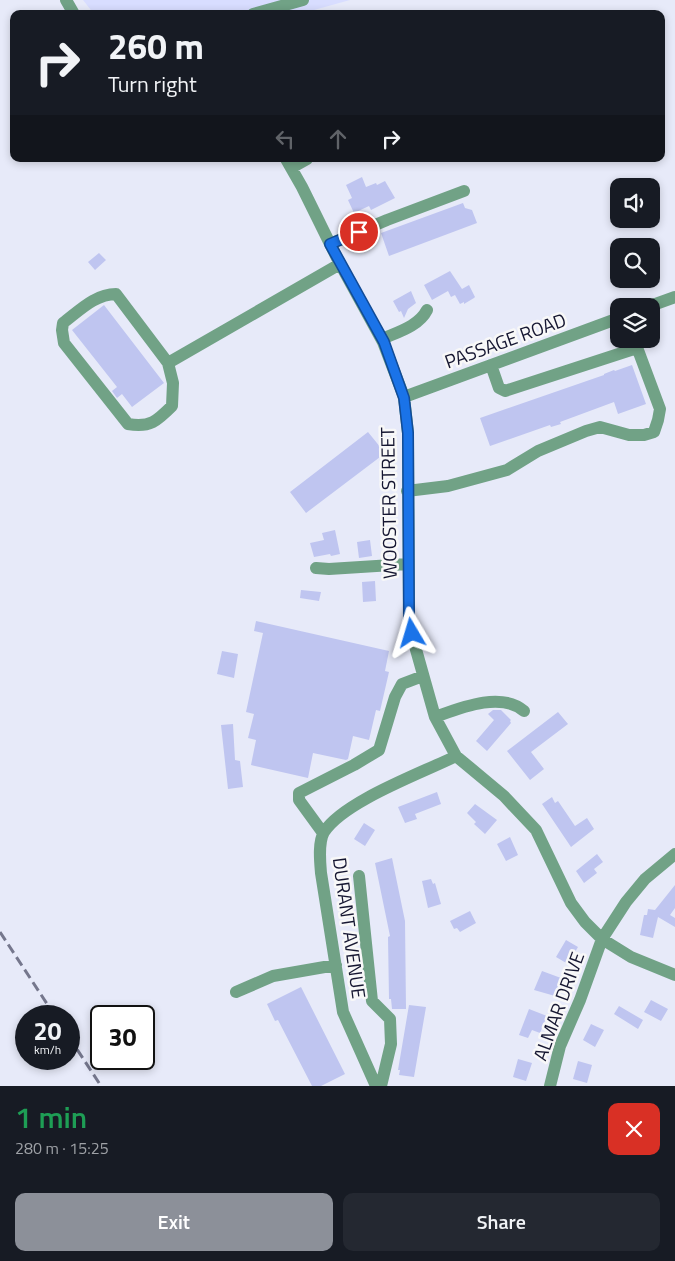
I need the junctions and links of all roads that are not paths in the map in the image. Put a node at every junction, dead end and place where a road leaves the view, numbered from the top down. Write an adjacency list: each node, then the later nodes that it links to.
1 (304, 0): 2 (street)
2 (268, 10)
3 (289, 164): 5 (street, WOOSTER STREET)
4 (464, 191): 5 (street)
5 (330, 244): 6 (street, WOOSTER STREET)
6 (340, 264): 11 (street, WOOSTER STREET); 14 (street)
7 (675, 297): 8 (street)
8 (660, 302)
9 (427, 310): 11 (street)
10 (610, 321): 15 (street, PASSAGE ROAD)
11 (382, 339): 16 (street, WOOSTER STREET)
12 (621, 348): 15 (street)
13 (636, 348): 17 (street)
14 (168, 363): 14 (street)
15 (491, 365): 16 (street, PASSAGE ROAD)
16 (404, 398): 17 (street, WOOSTER STREET)
17 (407, 491): 18 (street, WOOSTER STREET)
18 (408, 564): 19 (street); 20 (street, WOOSTER STREET)
19 (316, 568)
20 (423, 676): 22 (street, WOOSTER STREET); 24 (street)
21 (524, 711): 22 (street)
22 (435, 717): 23 (street, WOOSTER STREET)
23 (456, 756): 24 (street, DURANT AVENUE); 27 (street, WOOSTER STREET)
24 (323, 833): 28 (street, DURANT AVENUE)
25 (675, 854): 27 (street, ALMAR DRIVE)
26 (359, 876): 32 (street)
27 (602, 939): 29 (street, WOOSTER STREET); 33 (street, ALMAR DRIVE)
28 (336, 964): 30 (street); 31 (street, DURANT AVENUE)
29 (675, 975)
30 (236, 992)
31 (376, 1086)
32 (381, 1086)
33 (550, 1086)

